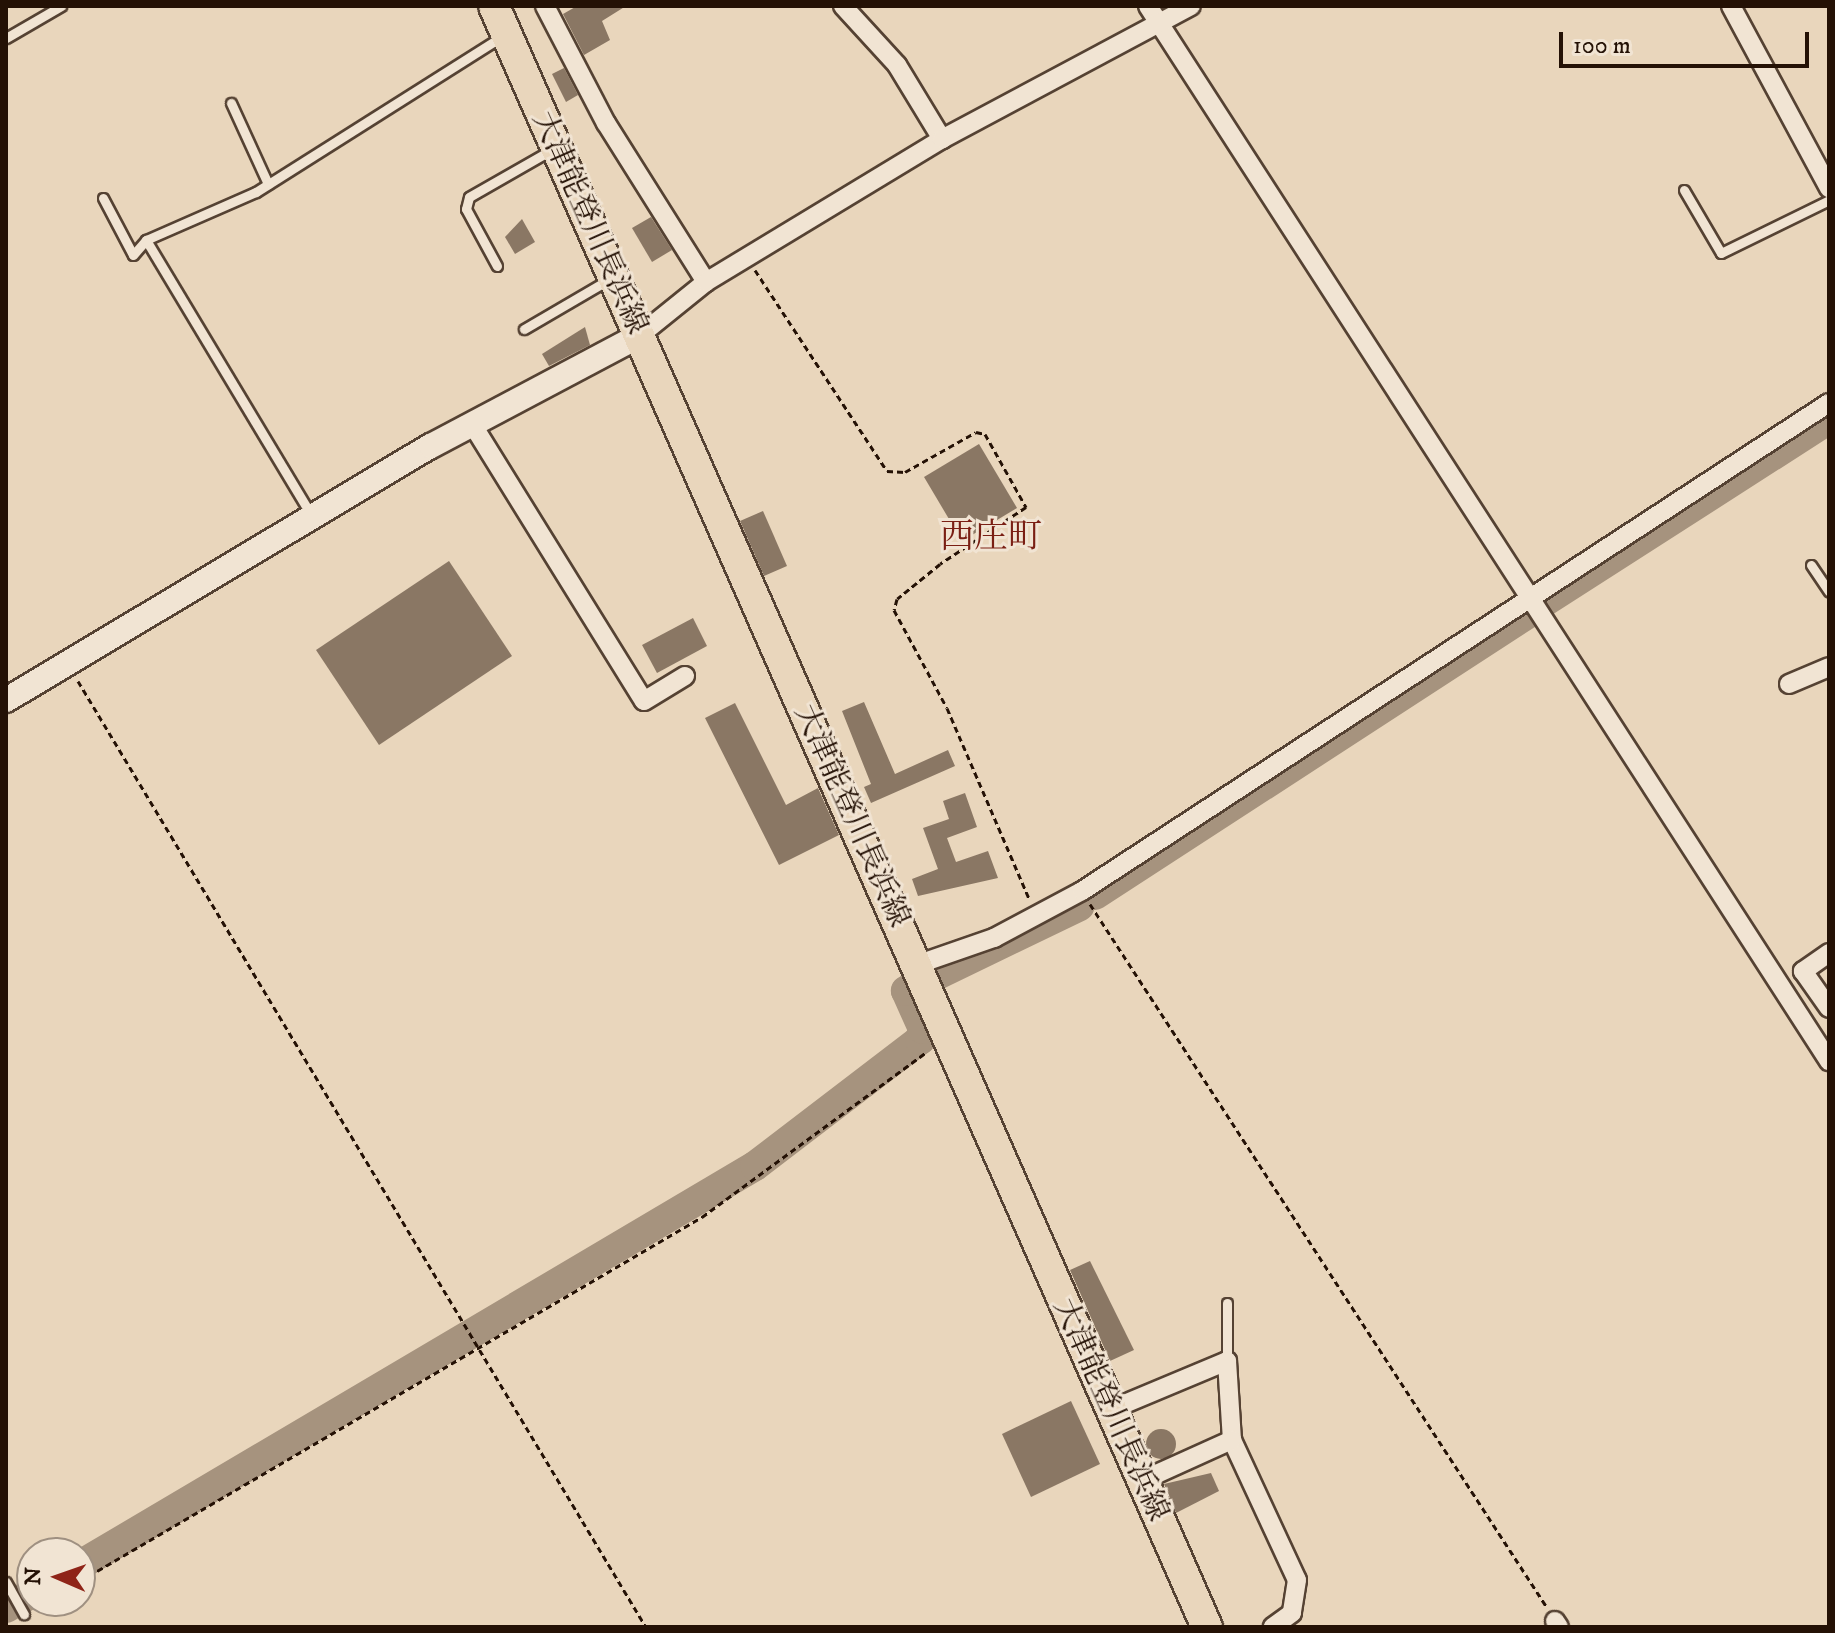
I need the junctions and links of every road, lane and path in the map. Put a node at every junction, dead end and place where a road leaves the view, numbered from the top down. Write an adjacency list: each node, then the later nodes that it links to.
1 (61, 6): 9 (lane)
2 (494, 6): 8 (main road, 大津能登川長浜線)
3 (545, 6): 22 (street)
4 (843, 6): 11 (street)
5 (1191, 6): 7 (street)
6 (1731, 6): 14 (street)
7 (1152, 14): 11 (street); 30 (street)
8 (506, 34): 12 (main road, 大津能登川長浜線); 13 (lane)
9 (6, 38)
10 (231, 103): 13 (lane)
11 (942, 139): 19 (street)
12 (555, 147): 20 (lane); 21 (main road, 大津能登川長浜線)
13 (268, 184): 18 (lane)
14 (1829, 188)
15 (1684, 190): 17 (lane)
16 (103, 198): 18 (lane)
17 (1829, 200)
18 (146, 240): 27 (lane)
19 (746, 257): 22 (street); 37 (path)
20 (497, 266)
21 (613, 277): 23 (lane); 24 (main road, 大津能登川長浜線)
22 (706, 282): 24 (street)
23 (524, 329)
24 (639, 336): 26 (street); 39 (main road, 大津能登川長浜線)
25 (1829, 403): 30 (street)
26 (474, 427): 27 (street); 33 (street)
27 (312, 516): 31 (street)
28 (1811, 565): 29 (lane)
29 (1829, 592)
30 (1531, 594): 36 (street); 42 (street)
31 (67, 664): 35 (street); 44 (path)
32 (1829, 667): 34 (street)
33 (685, 676)
34 (1789, 684)
35 (6, 700)
36 (1082, 891): 37 (street); 50 (path)
37 (1038, 914): 39 (street)
38 (1829, 953): 40 (street)
39 (916, 965): 41 (main road, 大津能登川長浜線)
40 (1829, 1008)
41 (947, 1034): 44 (path); 46 (main road, 大津能登川長浜線)
42 (1829, 1061)
43 (1227, 1303): 45 (lane)
44 (477, 1344): 49 (path); 51 (path)
45 (1227, 1361): 46 (street); 47 (street)
46 (1110, 1410): 48 (main road, 大津能登川長浜線)
47 (1232, 1440): 48 (street); 53 (street)
48 (1141, 1481): 52 (main road, 大津能登川長浜線)
49 (96, 1571)
50 (1557, 1624)
51 (646, 1627)
52 (1207, 1627)
53 (1273, 1627)

